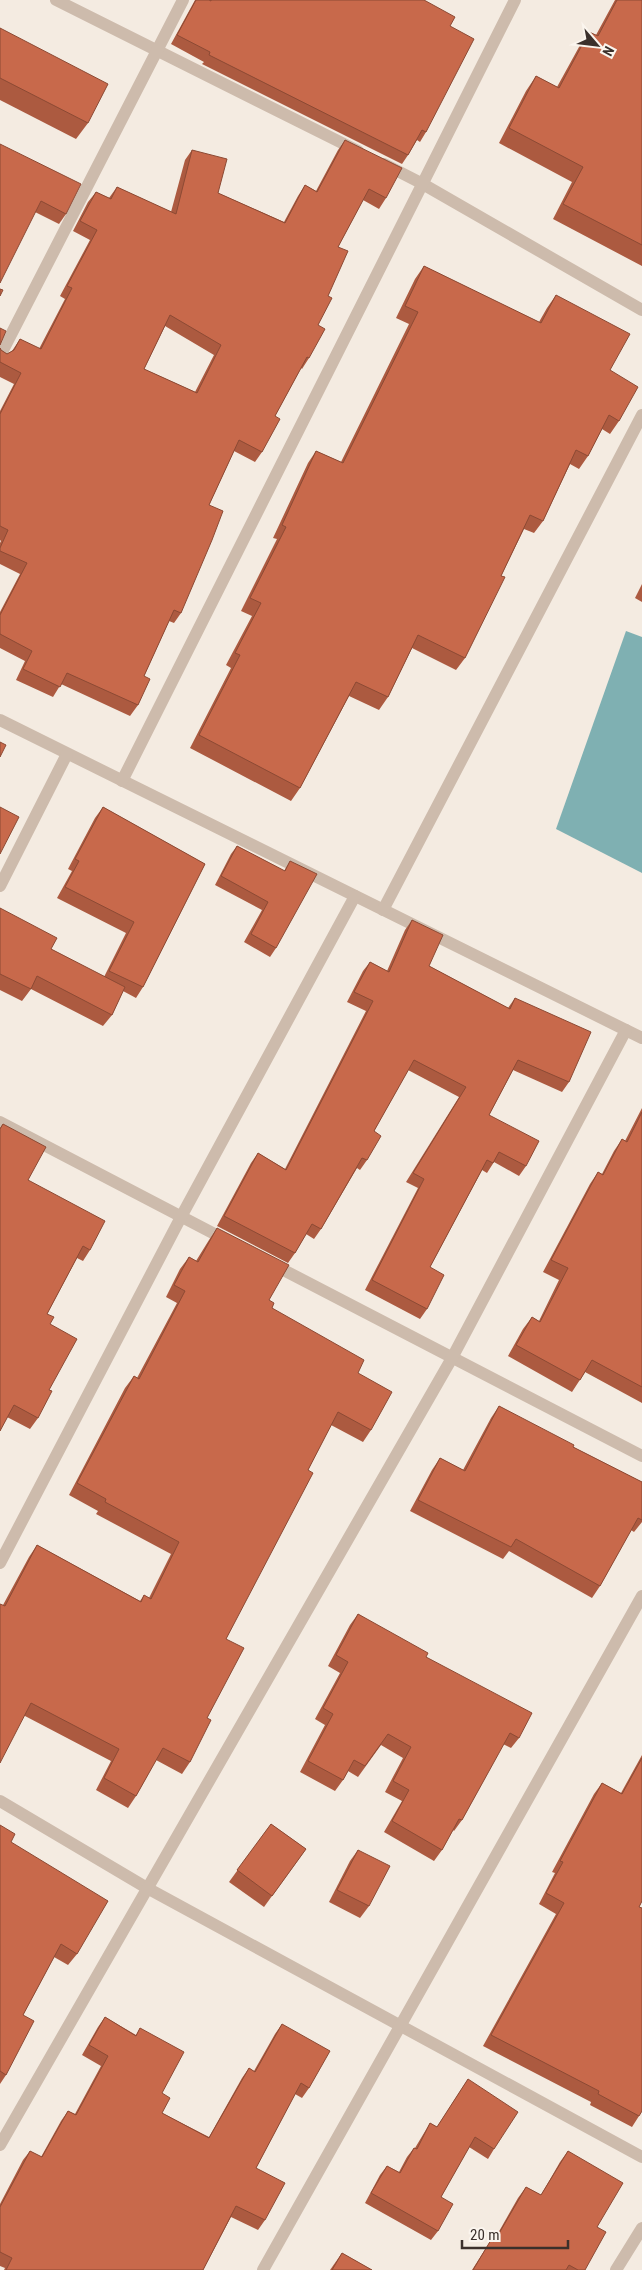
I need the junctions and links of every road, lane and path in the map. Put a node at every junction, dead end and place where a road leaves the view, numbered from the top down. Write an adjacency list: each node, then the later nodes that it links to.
1 (56, 0): 4 (street)
2 (183, 0): 4 (street)
3 (515, 0): 5 (street)
4 (157, 50): 5 (street); 7 (street)
5 (422, 183): 6 (street); 11 (street)
6 (642, 310)
7 (0, 356)
8 (642, 415): 14 (street)
9 (0, 720): 10 (street)
10 (68, 754): 11 (street); 12 (street)
11 (122, 781): 13 (street)
12 (0, 886)
13 (355, 896): 14 (street); 18 (street)
14 (383, 910): 15 (street)
15 (626, 1030): 16 (street); 21 (street)
16 (642, 1038)
17 (0, 1122): 18 (street)
18 (181, 1217): 19 (street); 23 (street)
19 (242, 1248)
20 (260, 1258): 21 (street)
21 (452, 1358): 22 (street); 26 (street)
22 (642, 1456)
23 (0, 1563)
24 (642, 1596): 27 (street)
25 (0, 1801): 26 (street)
26 (147, 1888): 27 (street); 28 (street)
27 (400, 2027): 29 (street); 31 (street)
28 (0, 2145)
29 (642, 2157)
30 (642, 2228): 32 (street)
31 (263, 2270)
32 (616, 2270)

